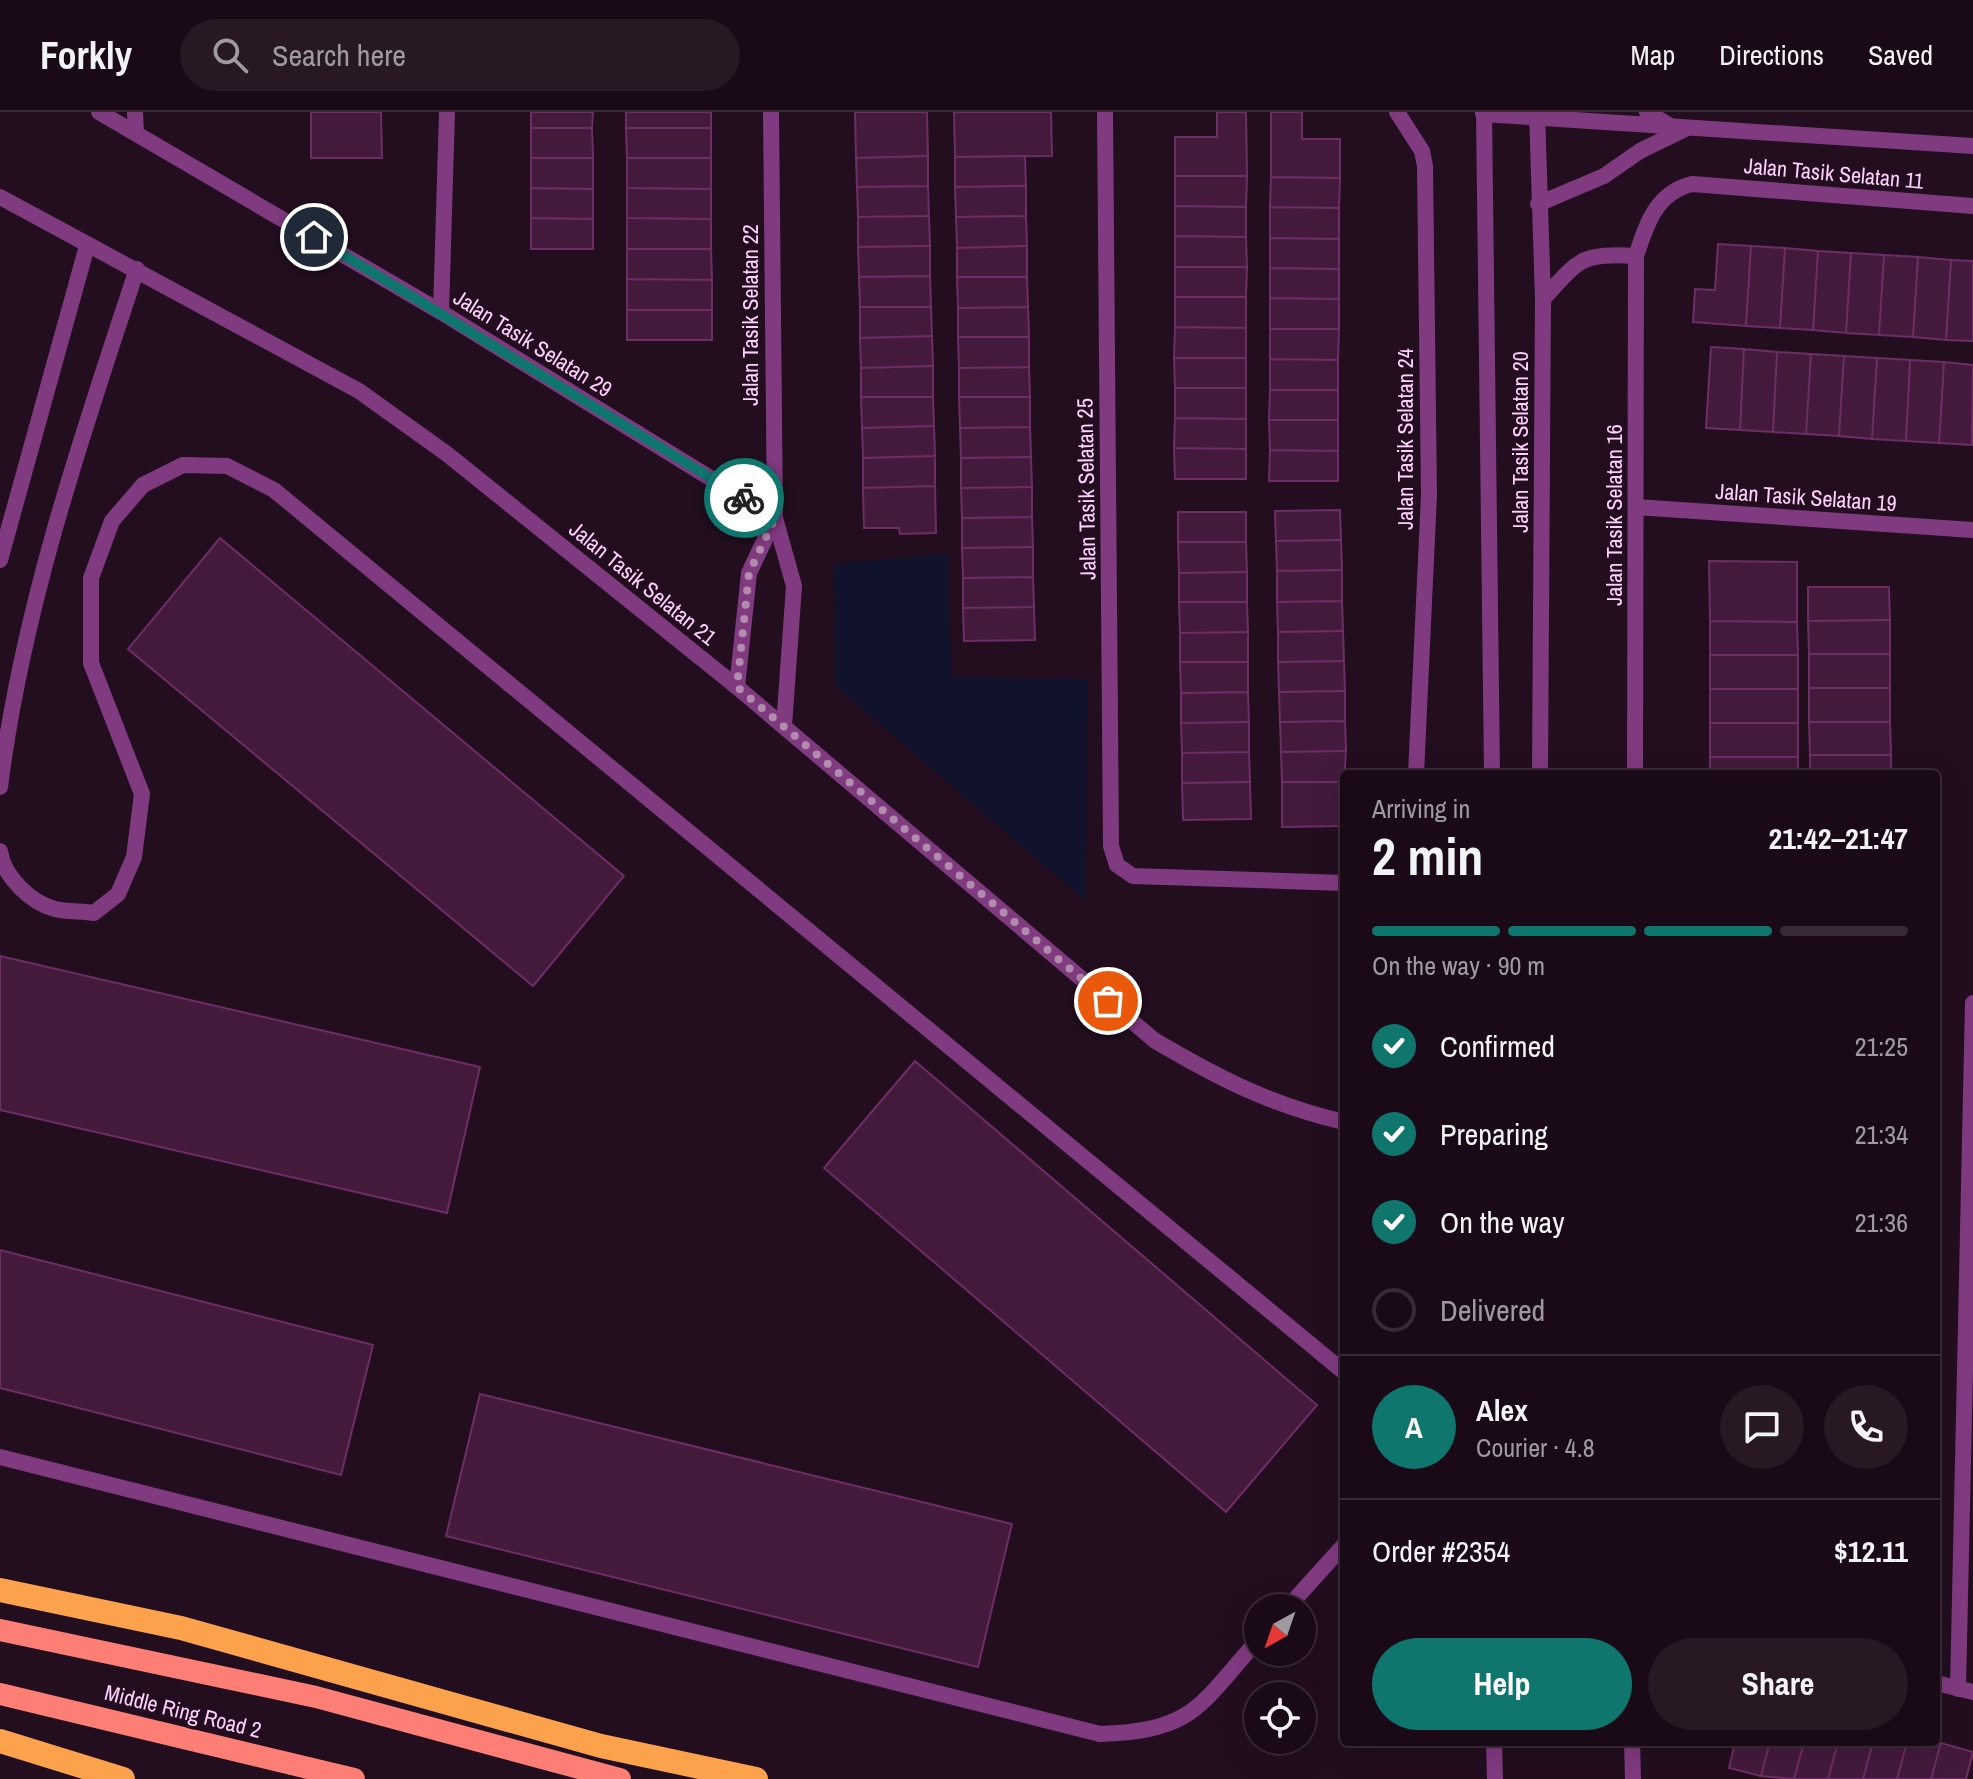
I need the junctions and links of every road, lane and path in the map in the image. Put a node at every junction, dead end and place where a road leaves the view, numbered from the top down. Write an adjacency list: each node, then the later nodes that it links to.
1 (99, 112): 11 (street, Jalan Tasik Selatan 29)
2 (135, 112): 11 (street)
3 (447, 112): 21 (street)
4 (771, 112): 23 (street, Jalan Tasik Selatan 22)
5 (1105, 112): 34 (street, Jalan Tasik Selatan 25)
6 (1397, 112): 28 (street, Jalan Tasik Selatan 24)
7 (1647, 112): 10 (street)
8 (1484, 113): 9 (street); 29 (street, Jalan Tasik Selatan 20)
9 (1538, 115): 10 (street); 15 (street, Jalan Tasik Selatan 20)
10 (1679, 127): 12 (street); 15 (street)
11 (136, 133): 21 (street, Jalan Tasik Selatan 29)
12 (1973, 146)
13 (1692, 184): 16 (street, Jalan Tasik Selatan 11); 18 (street, Jalan Tasik Selatan 16)
14 (0, 197): 17 (street, Jalan Tasik Selatan 21)
15 (1538, 204): 20 (street, Jalan Tasik Selatan 20)
16 (1973, 206)
17 (87, 246): 19 (street, Jalan Tasik Selatan 21); 25 (street)
18 (1636, 256): 20 (street); 22 (street, Jalan Tasik Selatan 16)
19 (137, 269): 26 (street, Jalan Tasik Selatan 21); 32 (street)
20 (1543, 299): 30 (street, Jalan Tasik Selatan 20)
21 (441, 312): 23 (street, Jalan Tasik Selatan 29)
22 (1636, 507): 24 (street, Jalan Tasik Selatan 19); 31 (street, Jalan Tasik Selatan 16)
23 (775, 518): 26 (street, Jalan Tasik Selatan 22); 27 (street, Jalan Tasik Selatan 22)
24 (1973, 530)
25 (0, 560)
26 (737, 687): 27 (street, Jalan Tasik Selatan 21)
27 (784, 726): 36 (street, Jalan Tasik Selatan 21)
28 (1416, 770)
29 (1492, 770)
30 (1540, 770)
31 (1635, 770)
32 (0, 787)
33 (0, 851): 37 (street)
34 (1340, 883)
35 (1973, 1003): 45 (street)
36 (1340, 1121)
37 (1340, 1369)
38 (0, 1457): 43 (street)
39 (1340, 1549): 41 (street)
40 (0, 1590): 53 (highway)
41 (1300, 1594)
42 (0, 1630): 52 (highway)
43 (1244, 1656)
44 (1940, 1684): 45 (street)
45 (1966, 1691)
46 (0, 1694): 51 (highway, Middle Ring Road 2)
47 (0, 1741): 50 (highway)
48 (1494, 1746): 54 (street)
49 (1632, 1746): 55 (street)
50 (123, 1779)
51 (354, 1779)
52 (620, 1779)
53 (756, 1779)
54 (1495, 1779)
55 (1633, 1779)

